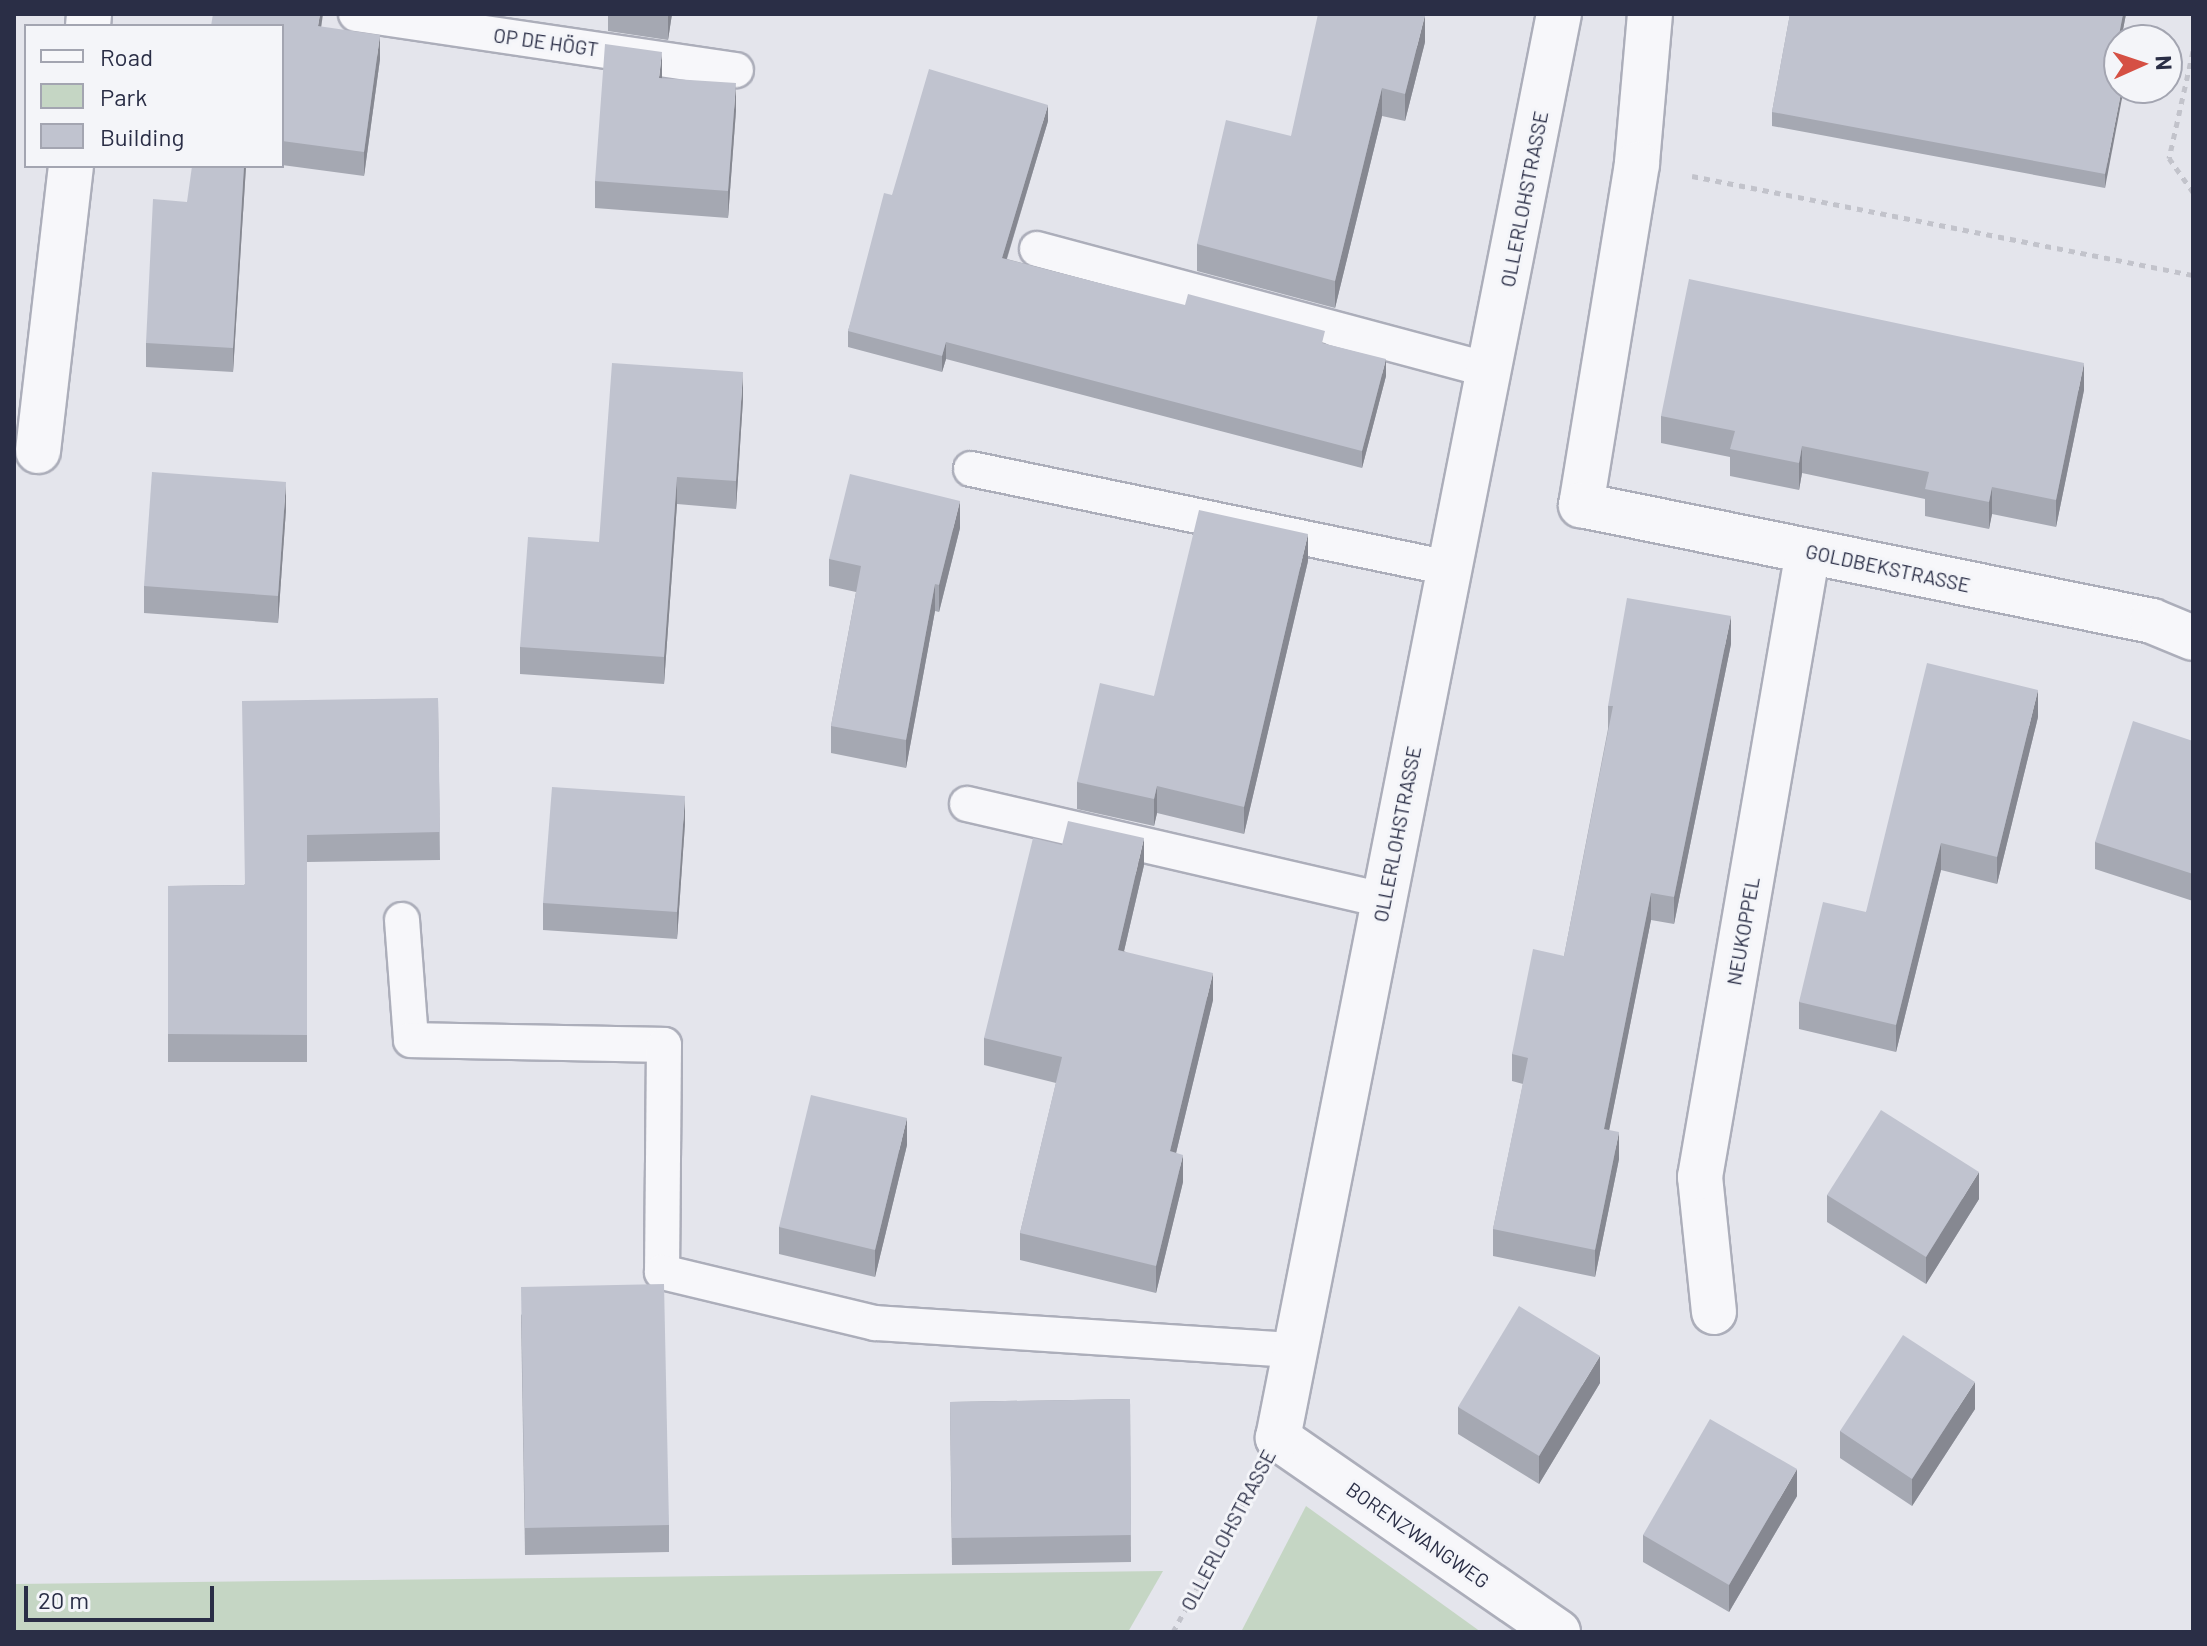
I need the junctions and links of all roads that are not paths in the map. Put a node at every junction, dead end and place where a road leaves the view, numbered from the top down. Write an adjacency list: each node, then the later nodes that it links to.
1 (356, 14): 4 (lane, OP DE HÖGT)
2 (1559, 14): 7 (street, OLLERLOHSTRASSE)
3 (1650, 14): 10 (street, GOLDBEKSTRASSE)
4 (736, 70)
5 (71, 168): 8 (street)
6 (1037, 249): 7 (lane)
7 (1489, 370): 11 (street, OLLERLOHSTRASSE)
8 (38, 451)
9 (971, 469): 11 (lane)
10 (1808, 551): 12 (street, GOLDBEKSTRASSE); 16 (street, NEUKOPPEL)
11 (1450, 568): 14 (street, OLLERLOHSTRASSE)
12 (2193, 638)
13 (967, 804): 14 (lane)
14 (1384, 900): 17 (street, OLLERLOHSTRASSE)
15 (402, 920): 17 (lane)
16 (1714, 1312)
17 (1294, 1350): 18 (street, OLLERLOHSTRASSE)
18 (1278, 1438): 19 (street, BORENZWANGWEG)
19 (1558, 1632)

